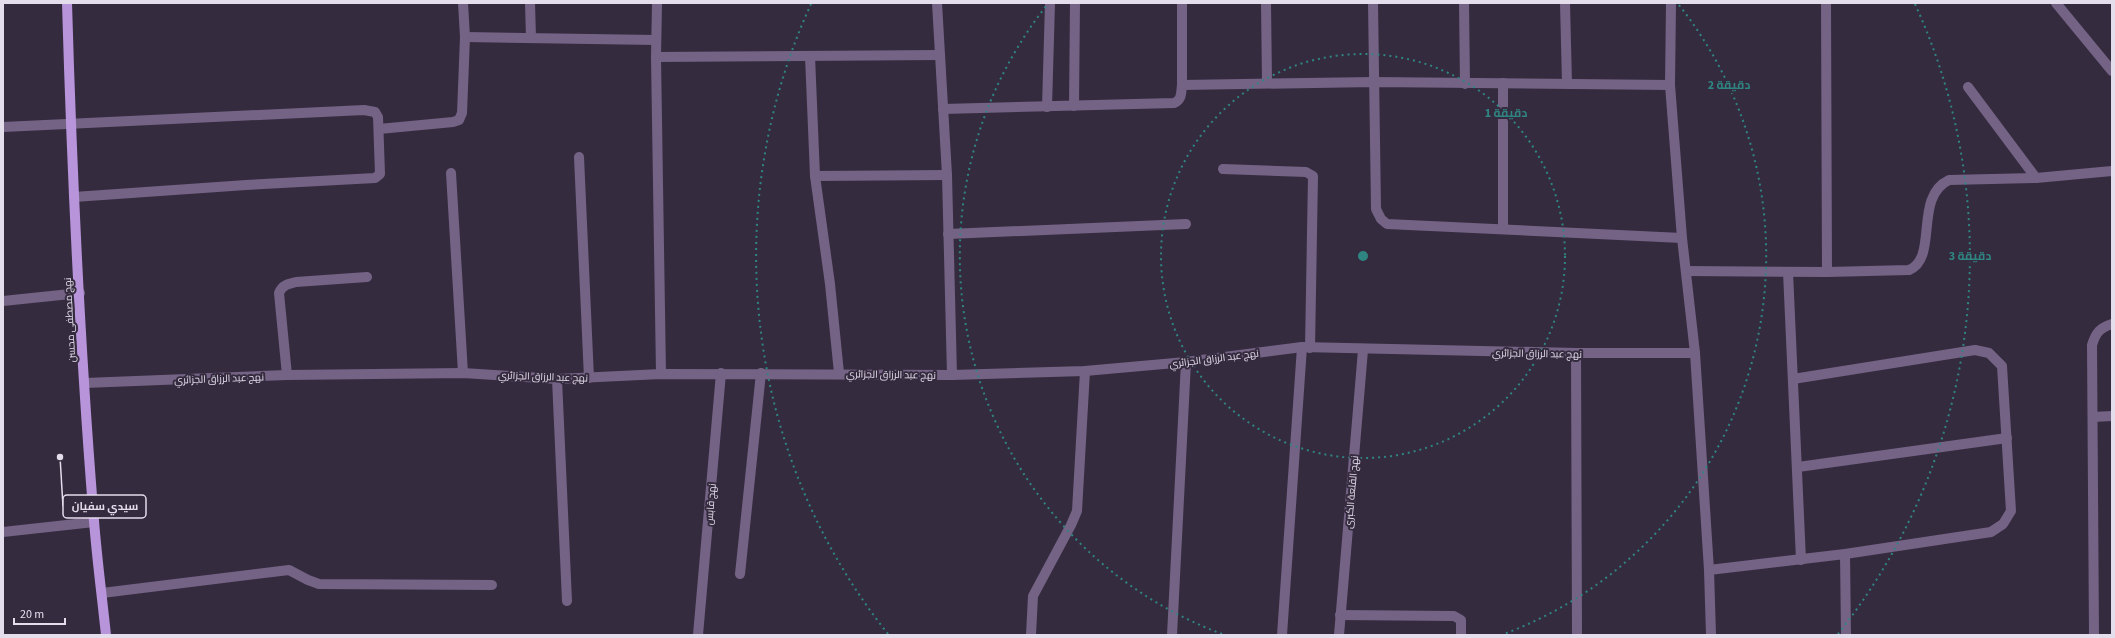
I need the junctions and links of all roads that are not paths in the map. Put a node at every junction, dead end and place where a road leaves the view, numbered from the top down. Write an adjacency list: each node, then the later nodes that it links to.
1 (68, 3): 34 (main road, نهج مصطفى محسن)
2 (463, 3): 16 (street)
3 (530, 3): 17 (street)
4 (658, 3): 18 (street)
5 (937, 3): 19 (street)
6 (1050, 3): 32 (street)
7 (1075, 3): 31 (street)
8 (1182, 3): 28 (street)
9 (1266, 3): 24 (street)
10 (1373, 3): 23 (street)
11 (1464, 3): 27 (street)
12 (1565, 3): 26 (street)
13 (1671, 3): 29 (street)
14 (1826, 3): 51 (street)
15 (2056, 3): 22 (street)
16 (465, 37): 17 (street); 36 (street)
17 (531, 38): 18 (street)
18 (656, 40): 21 (street)
19 (939, 55): 20 (street); 33 (street)
20 (810, 56): 21 (street); 42 (street)
21 (656, 57): 66 (street)
22 (2112, 72)
23 (1374, 82): 24 (street); 27 (street); 46 (street)
24 (1267, 83): 28 (street)
25 (1503, 83): 26 (street); 27 (street); 46 (street)
26 (1567, 83): 29 (street)
27 (1465, 84)
28 (1182, 85): 31 (street)
29 (1670, 85): 48 (street)
30 (1968, 87): 43 (street)
31 (1074, 106): 32 (street)
32 (1047, 107): 33 (street)
33 (943, 109): 41 (street)
34 (71, 124): 35 (street); 36 (street); 44 (main road, نهج مصطفى محسن)
35 (3, 127)
36 (379, 129): 44 (street)
37 (579, 158): 69 (street)
38 (1222, 169): 56 (street)
39 (2112, 171): 43 (street)
40 (451, 172): 62 (street)
41 (947, 175): 42 (street); 47 (street)
42 (815, 176): 65 (street)
43 (2036, 178): 51 (street)
44 (74, 197): 53 (main road, نهج مصطفى محسن)
45 (1186, 224): 47 (street)
46 (1504, 228): 48 (street)
47 (948, 234): 68 (street)
48 (1682, 238): 49 (street)
49 (1687, 271): 50 (street); 58 (street)
50 (1788, 272): 51 (street); 70 (street)
51 (1827, 272)
52 (367, 277): 67 (street)
53 (80, 293): 54 (street); 72 (main road, نهج مصطفى محسن)
54 (3, 301)
55 (2112, 324): 74 (street)
56 (1306, 347): 57 (street, نهج عبد الرزاق الجزائري); 60 (street, نهج عبد الرزاق الجزائري); 91 (street)
57 (1363, 350): 59 (street, نهج عبد الرزاق الجزائري); 86 (street, نهج القلعة الكبرى)
58 (1695, 353): 59 (street, نهج عبد الرزاق الجزائري); 81 (street)
59 (1576, 354): 94 (street)
60 (1186, 362): 61 (street, نهج عبد الرزاق الجزائري); 90 (street)
61 (1086, 372): 68 (street, نهج عبد الرزاق الجزائري); 89 (street)
62 (463, 373): 67 (street, نهج عبد الرزاق الجزائري); 71 (street, نهج عبد الرزاق الجزائري)
63 (721, 373): 64 (street, نهج عبد الرزاق الجزائري); 66 (street, نهج عبد الرزاق الجزائري); 88 (street, نهج قابس)
64 (761, 373): 65 (street, نهج عبد الرزاق الجزائري); 82 (street)
65 (839, 373): 68 (street, نهج عبد الرزاق الجزائري)
66 (661, 374): 69 (street, نهج عبد الرزاق الجزائري)
67 (287, 375): 72 (street, نهج عبد الرزاق الجزائري)
68 (952, 375)
69 (588, 378): 71 (street, نهج عبد الرزاق الجزائري)
70 (1793, 378): 75 (street); 76 (street)
71 (557, 379): 85 (street)
72 (85, 384): 77 (main road, نهج مصطفى محسن)
73 (2112, 416): 74 (street)
74 (2093, 417): 97 (street)
75 (2007, 438): 76 (street); 79 (street)
76 (1798, 467): 80 (street)
77 (94, 522): 78 (street); 84 (main road, نهج مصطفى محسن)
78 (3, 532)
79 (1845, 554): 80 (street); 96 (street)
80 (1801, 560): 81 (street)
81 (1710, 570): 95 (street)
82 (740, 574)
83 (492, 585): 84 (street)
84 (102, 593): 87 (main road, نهج مصطفى محسن)
85 (567, 601)
86 (1340, 615): 92 (street, نهج القلعة الكبرى); 93 (street)
87 (106, 635)
88 (698, 635)
89 (1031, 635)
90 (1172, 635)
91 (1282, 635)
92 (1339, 635)
93 (1461, 635)
94 (1577, 635)
95 (1711, 635)
96 (1846, 635)
97 (2094, 635)

